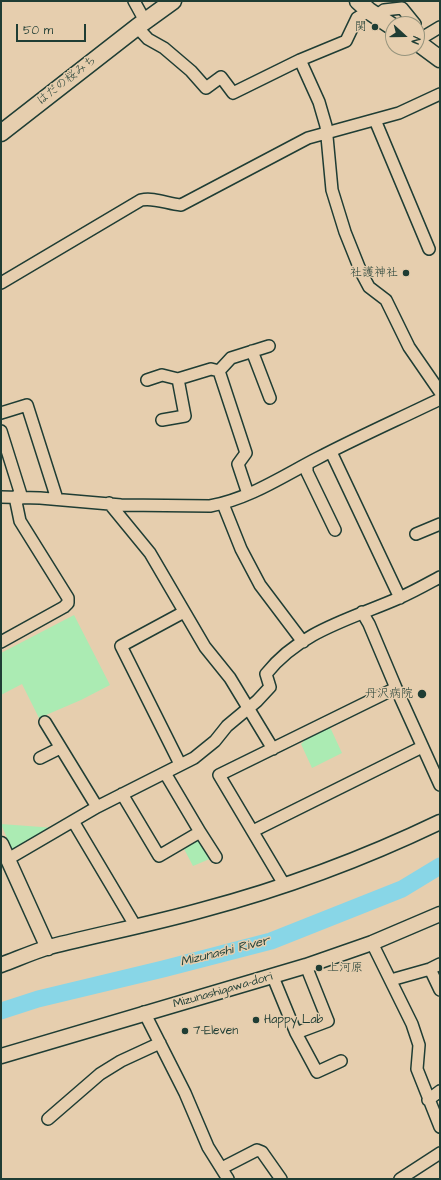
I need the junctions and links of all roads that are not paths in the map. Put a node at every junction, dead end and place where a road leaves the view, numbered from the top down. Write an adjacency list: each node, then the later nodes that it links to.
1 (134, 1): 6 (street)
2 (173, 1): 6 (main road, はだの桜みち)
3 (368, 9): 4 (street); 5 (main road); 10 (street)
4 (409, 16)
5 (385, 21)
6 (141, 24): 10 (street); 14 (main road, はだの桜みち)
7 (440, 27): 8 (street)
8 (425, 37)
9 (425, 45): 11 (main road)
10 (300, 60): 15 (street)
11 (440, 60)
12 (440, 94): 13 (street)
13 (375, 120): 15 (street); 16 (street)
14 (2, 131)
15 (326, 132): 17 (street); 23 (street)
16 (429, 249)
17 (1, 283)
18 (269, 346): 19 (street)
19 (252, 352): 20 (street); 24 (street)
20 (219, 371): 21 (street); 31 (street)
21 (178, 379): 22 (street); 27 (street)
22 (147, 380)
23 (440, 392)
24 (270, 398)
25 (440, 399): 29 (street)
26 (1, 413): 34 (street)
27 (162, 420)
28 (1, 431): 33 (street)
29 (331, 452): 30 (street); 41 (street)
30 (307, 464): 31 (street); 38 (street)
31 (248, 494): 36 (street)
32 (1, 497): 33 (street)
33 (18, 497): 34 (street); 44 (street)
34 (57, 499): 35 (street)
35 (108, 503): 36 (street); 42 (street)
36 (223, 504): 45 (street)
37 (440, 524): 39 (street)
38 (335, 530)
39 (416, 534)
40 (440, 577): 41 (street)
41 (400, 598): 43 (street)
42 (184, 612): 47 (street); 53 (street)
43 (362, 612): 45 (street); 46 (street)
44 (1, 642)
45 (303, 642): 47 (street)
46 (396, 688): 49 (street); 51 (street)
47 (248, 708): 51 (street); 53 (street)
48 (44, 722): 50 (street)
49 (422, 747): 55 (street); 60 (street)
50 (60, 748): 52 (street); 57 (street)
51 (273, 749): 60 (street)
52 (40, 758)
53 (180, 764): 54 (street)
54 (165, 773): 56 (street); 61 (street)
55 (440, 785)
56 (122, 794): 57 (street); 61 (street)
57 (97, 807): 58 (street)
58 (73, 821): 64 (street); 67 (street)
59 (440, 822): 65 (street)
60 (253, 831): 65 (street)
61 (200, 832): 63 (street)
62 (1, 844): 64 (street)
63 (216, 857)
64 (8, 859): 69 (street)
65 (285, 886): 67 (street)
66 (440, 914): 68 (street, Mizunashigawa-dori)
67 (136, 927): 69 (street)
68 (372, 943): 72 (street, Mizunashigawa-dori); 75 (street)
69 (48, 948): 70 (street)
70 (1, 964)
71 (440, 964): 73 (street)
72 (306, 966): 74 (street, Mizunashigawa-dori); 78 (street)
73 (430, 969): 75 (street); 76 (street)
74 (273, 977): 77 (street, Mizunashigawa-dori); 78 (street)
75 (391, 980): 83 (street)
76 (440, 990)
77 (144, 1012): 79 (street); 80 (street, Mizunashigawa-dori)
78 (296, 1033): 81 (street)
79 (160, 1044): 84 (street); 87 (street)
80 (1, 1056)
81 (341, 1061)
82 (440, 1091): 83 (street)
83 (428, 1100): 85 (street)
84 (48, 1119)
85 (440, 1127)
86 (440, 1153): 90 (street)
87 (222, 1168): 88 (street); 89 (street)
88 (228, 1179)
89 (280, 1179)
90 (400, 1179)

